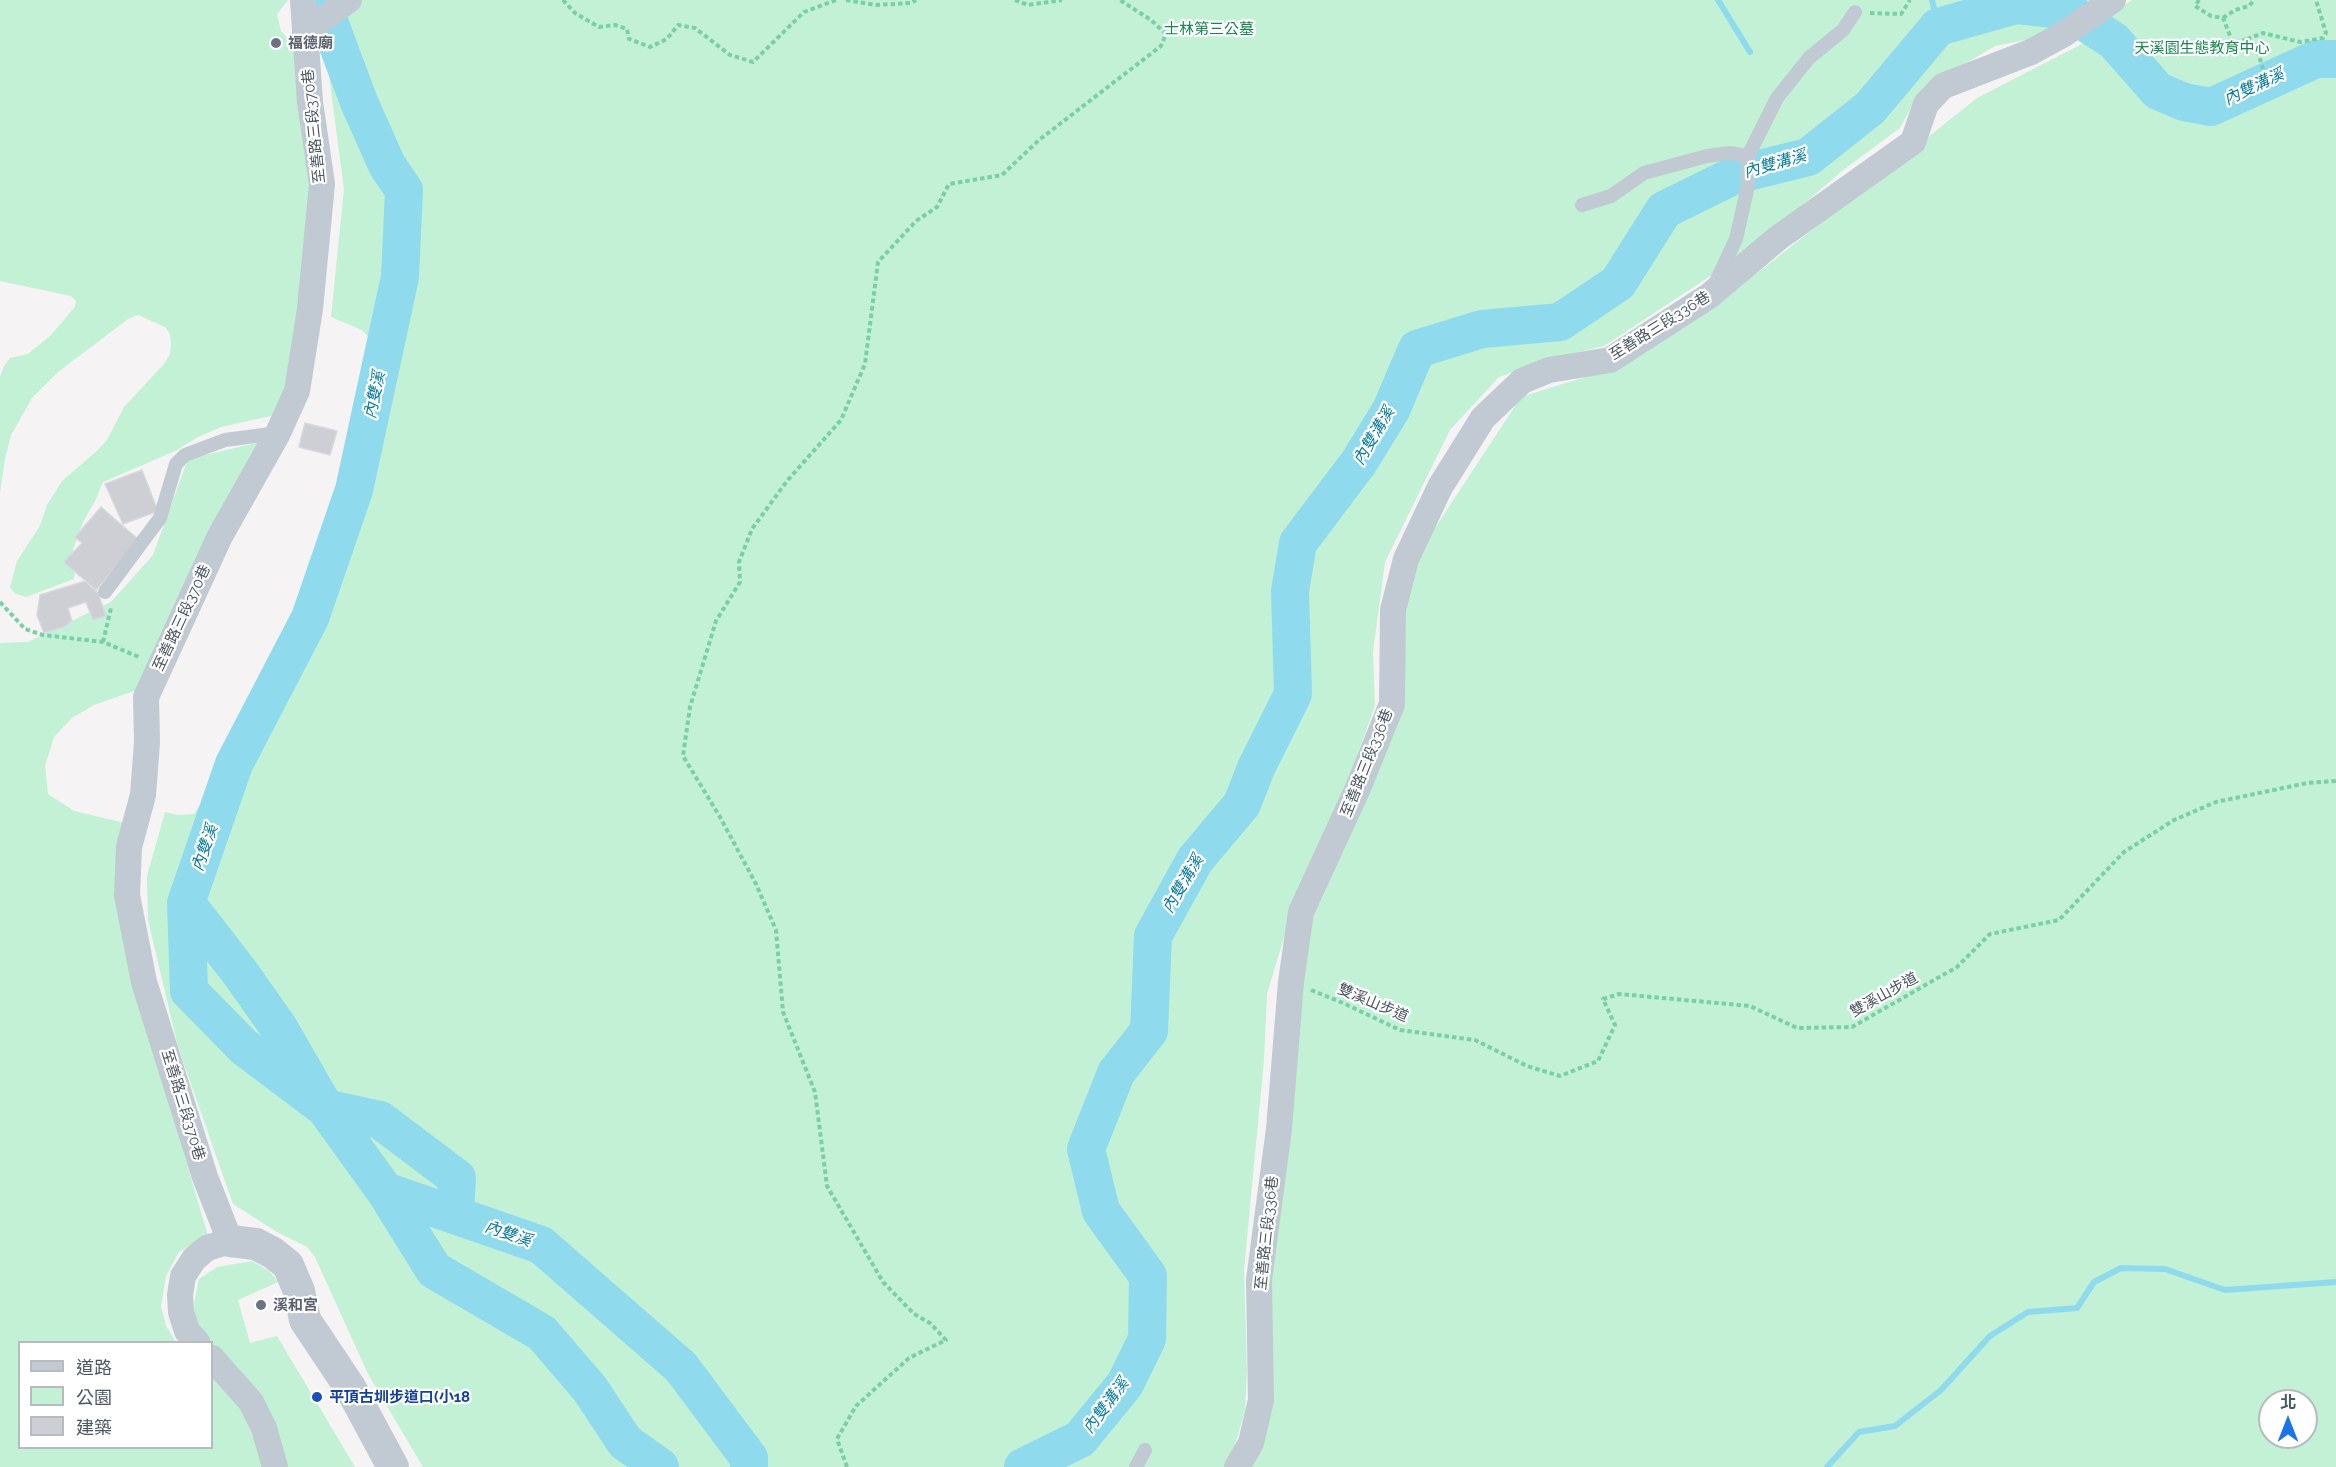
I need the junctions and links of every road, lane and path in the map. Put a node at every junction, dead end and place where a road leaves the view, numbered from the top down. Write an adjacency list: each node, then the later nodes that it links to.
1 (303, 0): 17 (street, 至善路三段370巷)
2 (348, 0): 17 (street)
3 (563, 0): 4 (path)
4 (836, 0)
5 (846, 0): 6 (path)
6 (916, 0)
7 (1015, 0): 8 (path)
8 (1062, 0)
9 (1120, 0): 36 (path)
10 (1910, 0): 15 (path)
11 (2199, 0): 16 (path)
12 (2254, 0): 16 (path)
13 (2316, 0): 18 (path)
14 (2105, 6): 22 (street, 至善路三段336巷)
15 (1855, 12): 20 (lane)
16 (2223, 18): 18 (path)
17 (305, 32): 23 (street, 至善路三段370巷)
18 (2247, 39): 19 (path)
19 (2263, 69)
20 (1748, 156): 21 (lane); 22 (lane)
21 (1582, 205)
22 (1709, 296): 29 (street, 至善路三段336巷)
23 (278, 434): 24 (lane); 27 (street, 至善路三段370巷)
24 (105, 592): 26 (path)
25 (0, 602): 26 (path)
26 (102, 642): 27 (path)
27 (159, 665): 30 (street, 至善路三段370巷)
28 (2336, 781): 29 (path, 雙溪山步道)
29 (1291, 982): 38 (street, 至善路三段336巷)
30 (230, 1241): 31 (street); 35 (street)
31 (196, 1341)
32 (213, 1359): 34 (street)
33 (1145, 1450): 37 (lane)
34 (275, 1467)
35 (393, 1467)
36 (847, 1467)
37 (1137, 1467)
38 (1237, 1467)

